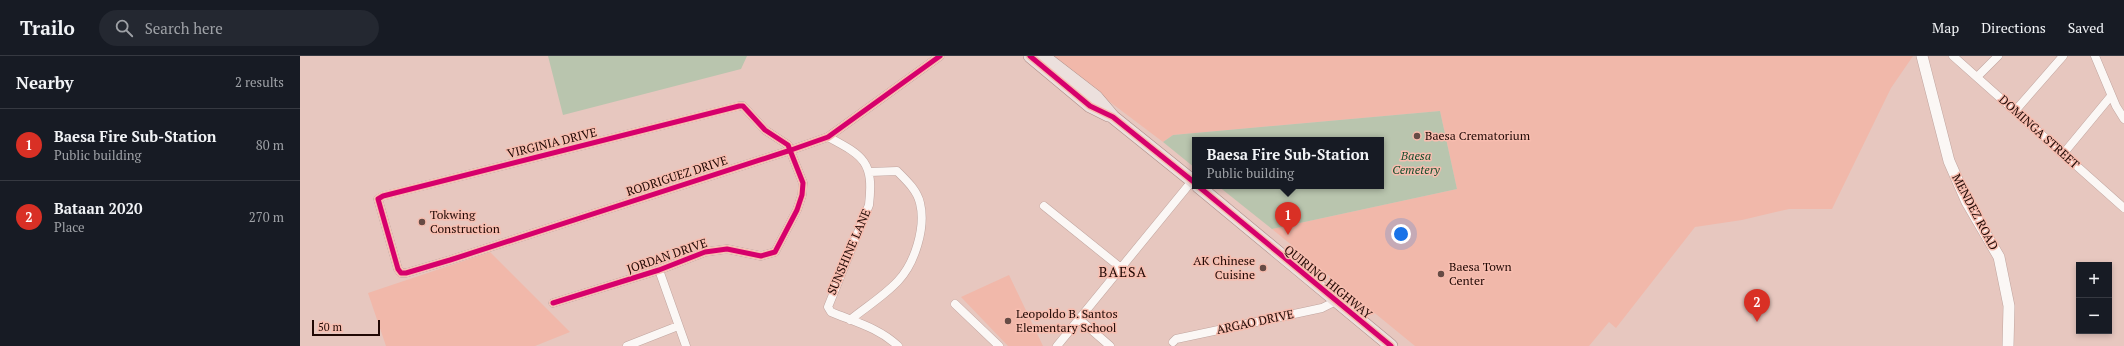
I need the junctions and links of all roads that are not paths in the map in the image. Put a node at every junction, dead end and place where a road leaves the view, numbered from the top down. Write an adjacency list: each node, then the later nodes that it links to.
1 (940, 56): 14 (street, RODRIGUEZ DRIVE)
2 (1030, 56): 12 (main road, QUIRINO HIGHWAY)
3 (1043, 56): 12 (main road, QUIRINO HIGHWAY)
4 (1922, 56): 40 (street, MENDEZ ROAD)
5 (1953, 56): 9 (street, DOMINGA STREET)
6 (1998, 56): 9 (street)
7 (2063, 56): 11 (street)
8 (2094, 56): 10 (street)
9 (1977, 78): 11 (street, DOMINGA STREET)
10 (2111, 96): 13 (street); 16 (street)
11 (2015, 111): 16 (street, DOMINGA STREET)
12 (1113, 117): 18 (main road, QUIRINO HIGHWAY)
13 (2124, 119)
14 (828, 137): 15 (street, RODRIGUEZ DRIVE); 17 (street)
15 (791, 150): 24 (street, JORDAN DRIVE); 25 (street, RODRIGUEZ DRIVE); 25 (street, VIRGINIA DRIVE)
16 (2063, 154): 22 (street, DOMINGA STREET)
17 (870, 172): 30 (street, SUNSHINE LANE); 30 (street)
18 (1192, 181)
19 (1192, 186): 23 (street)
20 (1202, 189): 26 (main road, QUIRINO HIGHWAY)
21 (1044, 206): 23 (street)
22 (2124, 208)
23 (1121, 268): 29 (street)
24 (659, 270): 27 (street, JORDAN DRIVE); 31 (street)
25 (401, 272)
26 (1336, 301): 32 (street, ARGAO DRIVE); 39 (main road, QUIRINO HIGHWAY)
27 (553, 303)
28 (956, 304): 36 (street)
29 (1079, 319): 37 (street); 38 (street)
30 (850, 320): 35 (street, SUNSHINE LANE)
31 (678, 326): 33 (street); 34 (street)
32 (1173, 342)
33 (627, 346)
34 (686, 346)
35 (898, 346)
36 (999, 346)
37 (1057, 346)
38 (1110, 346)
39 (1391, 346)
40 (2008, 346)

